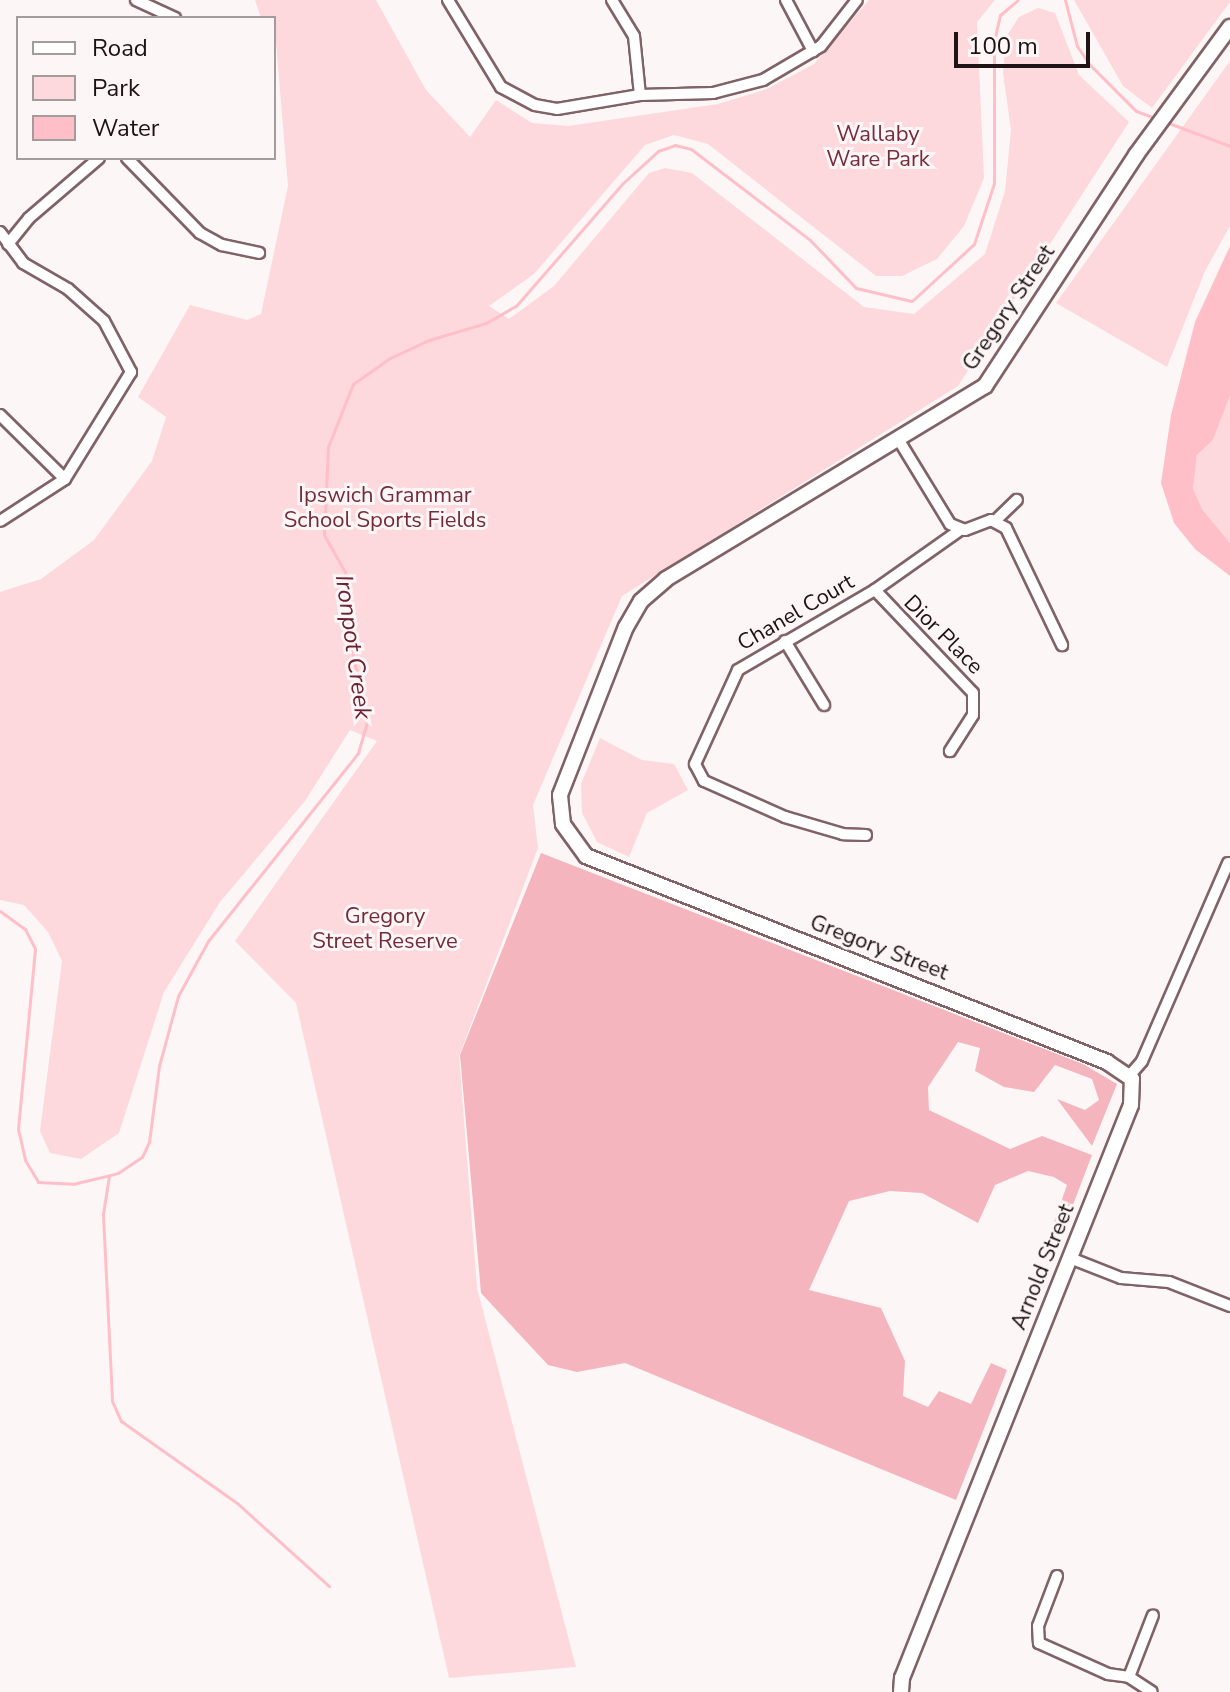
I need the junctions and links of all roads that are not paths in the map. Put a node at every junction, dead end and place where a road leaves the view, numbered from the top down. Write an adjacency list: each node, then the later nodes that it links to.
1 (136, 0): 6 (street)
2 (448, 0): 9 (street)
3 (612, 0): 9 (street)
4 (786, 0): 8 (street)
5 (857, 0): 8 (street)
6 (171, 16)
7 (1230, 27): 16 (main road, Gregory Street)
8 (813, 51): 9 (street)
9 (640, 95)
10 (97, 160): 13 (street)
11 (129, 160): 14 (street)
12 (0, 232): 13 (street)
13 (8, 244): 17 (street)
14 (259, 253)
15 (0, 415): 17 (street)
16 (900, 442): 21 (street); 29 (main road, Gregory Street)
17 (65, 479): 20 (street)
18 (1017, 500): 19 (street)
19 (996, 520): 21 (street, Chanel Court); 24 (street)
20 (0, 521)
21 (960, 530): 22 (street, Chanel Court)
22 (875, 590): 23 (street, Chanel Court); 26 (street, Dior Place)
23 (785, 641): 25 (street); 27 (street, Chanel Court)
24 (1062, 645)
25 (824, 705)
26 (950, 751)
27 (866, 835)
28 (1228, 863): 29 (street, Arnold Street)
29 (1130, 1075): 30 (main road, Arnold Street)
30 (1070, 1258): 31 (street); 35 (main road, Arnold Street)
31 (1230, 1306)
32 (1057, 1576): 34 (street)
33 (1153, 1615): 34 (street)
34 (1129, 1677): 36 (street)
35 (901, 1692)
36 (1152, 1692)

